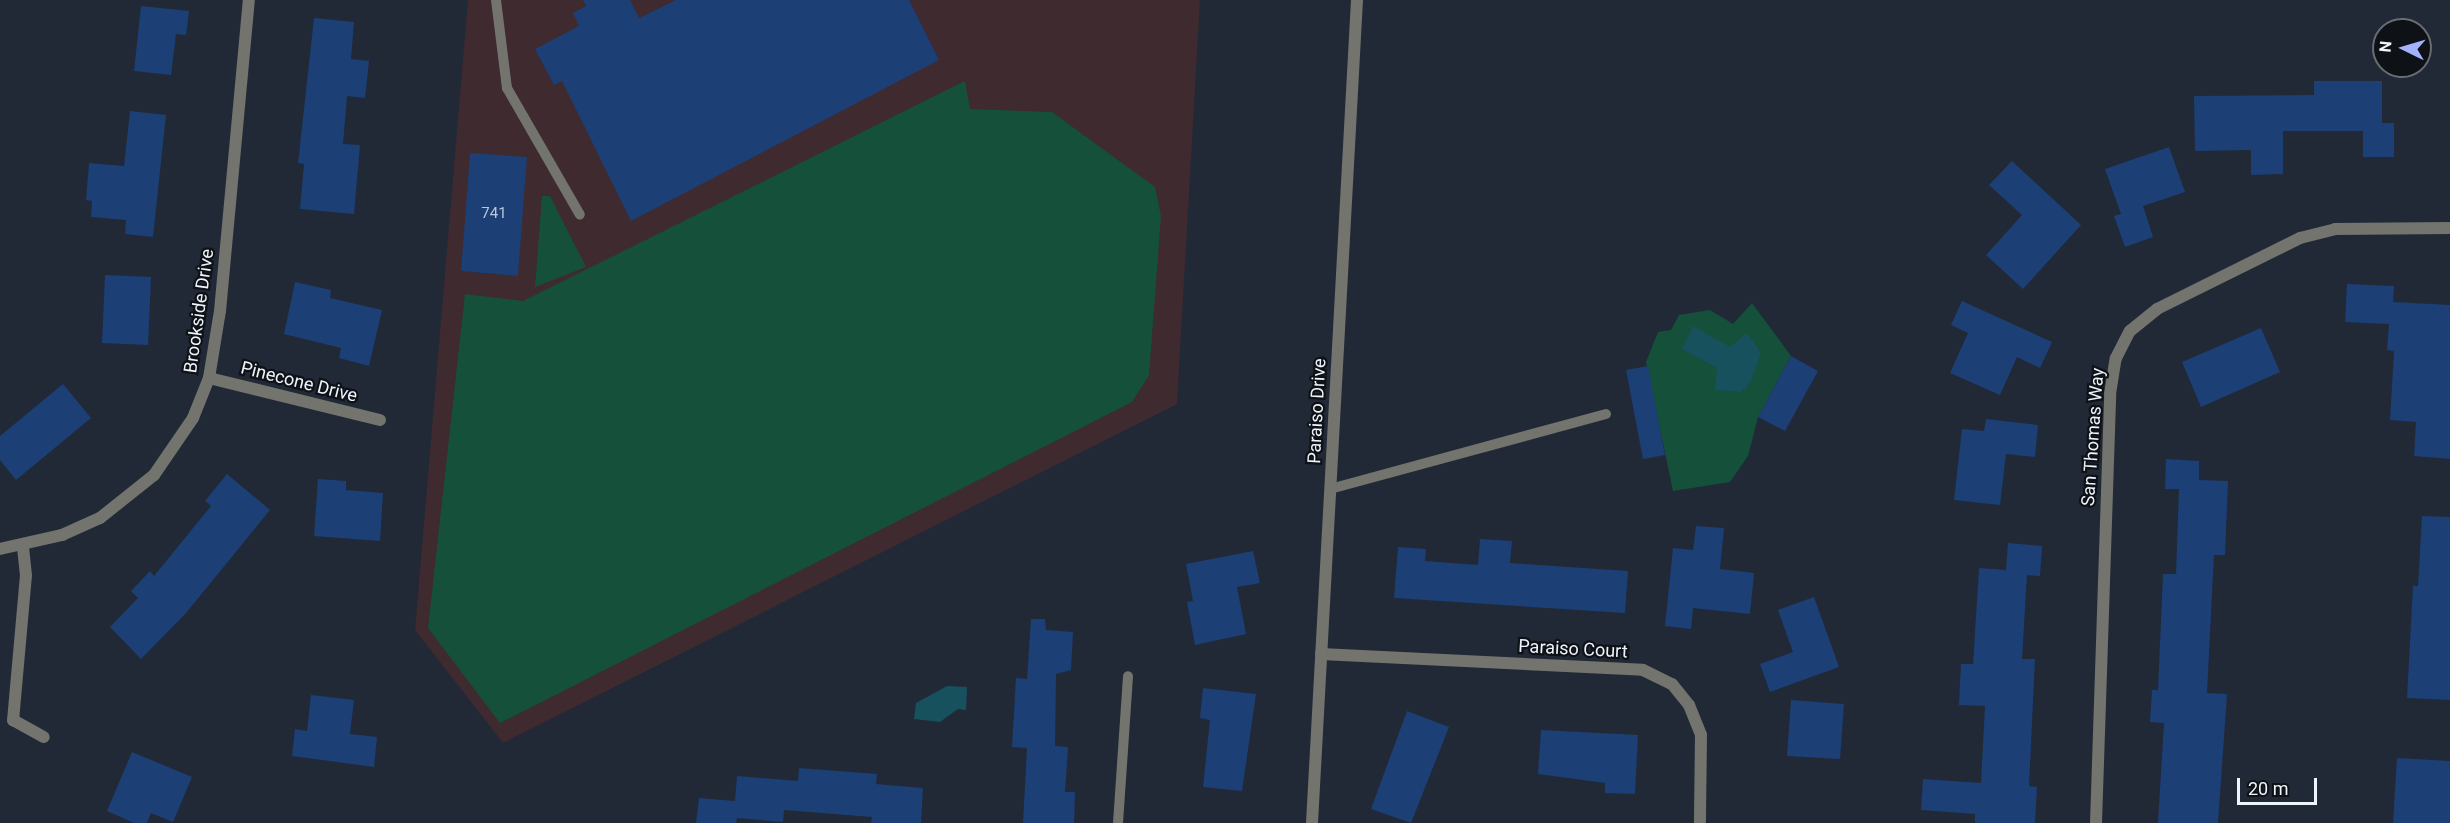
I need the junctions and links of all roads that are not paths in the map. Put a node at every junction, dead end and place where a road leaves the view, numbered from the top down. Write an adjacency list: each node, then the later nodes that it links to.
1 (249, 0): 6 (street, Brookside Drive)
2 (496, 0): 4 (lane)
3 (1357, 0): 9 (street, Paraiso Drive)
4 (580, 215)
5 (2450, 228): 18 (street, San Thomas Way)
6 (209, 378): 8 (street, Pinecone Drive); 10 (street, Brookside Drive)
7 (1606, 414): 9 (lane)
8 (380, 420)
9 (1330, 489): 12 (street, Paraiso Drive)
10 (23, 547): 11 (street, Brookside Drive); 14 (street)
11 (0, 549)
12 (1321, 654): 16 (street, Paraiso Drive); 17 (street, Paraiso Court)
13 (1128, 676): 15 (lane)
14 (44, 737)
15 (1118, 823)
16 (1312, 823)
17 (1700, 823)
18 (2096, 823)

